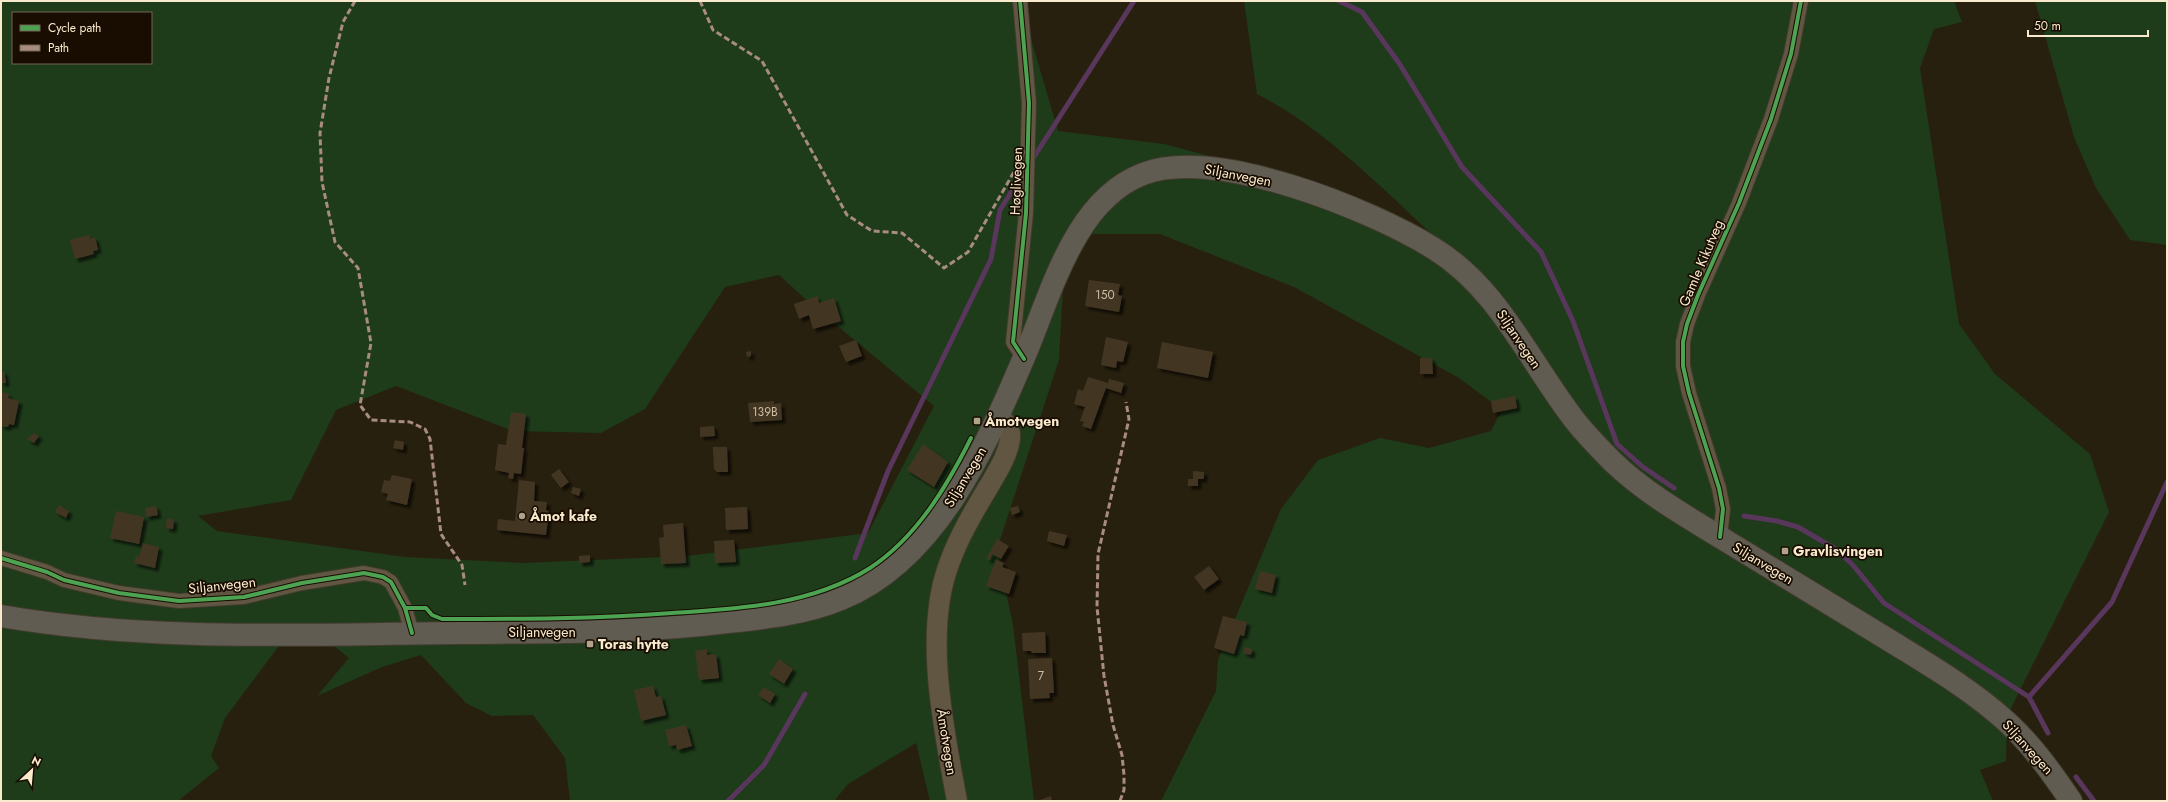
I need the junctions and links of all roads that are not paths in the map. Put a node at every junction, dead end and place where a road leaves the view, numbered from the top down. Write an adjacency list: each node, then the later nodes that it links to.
1 (1020, 1): 3 (street, Høglivegen)
2 (1801, 1): 5 (street, Gamle Kikutveg)
3 (1024, 359): 4 (main road, Siljanvegen); 5 (main road, Siljanvegen)
4 (998, 416): 8 (main road, Siljanvegen); 9 (main road, Åmotvegen)
5 (1720, 537): 10 (main road, Siljanvegen)
6 (1, 558): 8 (street, Siljanvegen)
7 (1, 616): 8 (main road, Siljanvegen)
8 (412, 633)
9 (956, 801)
10 (2071, 801)

